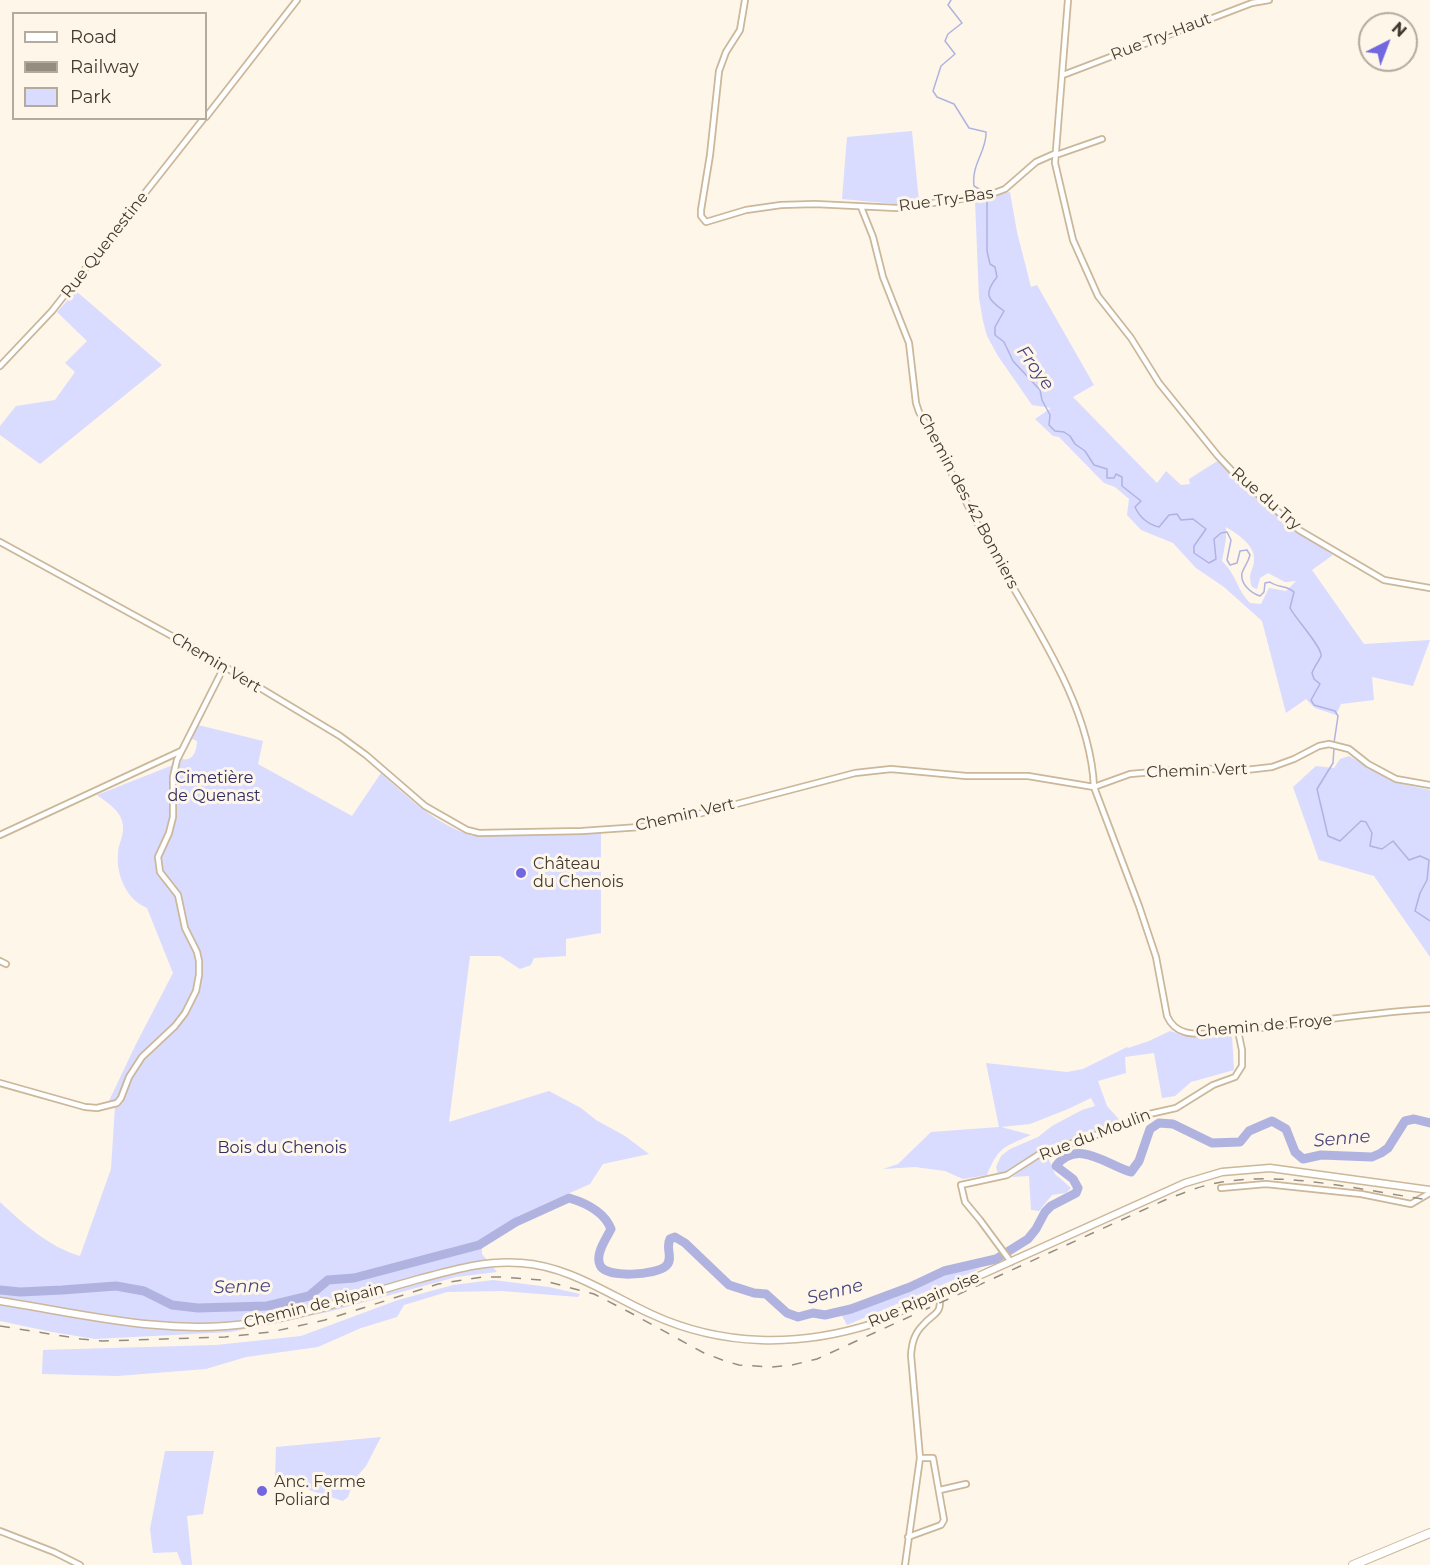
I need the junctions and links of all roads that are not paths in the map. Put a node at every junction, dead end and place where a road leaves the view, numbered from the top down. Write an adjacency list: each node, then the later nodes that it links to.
1 (297, 0): 7 (street, Rue Quenestine)
2 (745, 0): 11 (street, Rue Try-Bas)
3 (1068, 0): 6 (street)
4 (1260, 0): 5 (street, Rue Try-Haut); 6 (street, Rue Try-Haut)
5 (1269, 0)
6 (1063, 75): 10 (street)
7 (207, 115)
8 (203, 120): 12 (street, Rue Quenestine)
9 (1102, 139): 10 (street, Rue Try-Bas)
10 (1054, 154): 11 (street, Rue Try-Bas); 14 (street, Rue du Try)
11 (861, 207): 18 (street, Chemin des 42 Bonniers)
12 (0, 366)
13 (0, 542): 15 (street, Chemin Vert)
14 (1430, 588)
15 (224, 667): 16 (street); 18 (street, Chemin Vert)
16 (182, 751): 19 (street); 24 (street)
17 (1430, 785): 18 (street, Chemin Vert)
18 (1094, 787): 23 (street, Chemin de Froye)
19 (0, 836)
20 (0, 961): 21 (street)
21 (6, 964)
22 (1430, 1009): 23 (street, Chemin de Froye)
23 (1238, 1031): 27 (street, Rue du Moulin)
24 (0, 1083)
25 (1221, 1188): 26 (street)
26 (1430, 1191): 27 (street, Rue Ripainoise)
27 (1009, 1259): 29 (street, Rue Ripainoise)
28 (414, 1281): 29 (street, Rue Ripainoise); 30 (street, Chemin de Ripain)
29 (939, 1294): 31 (street)
30 (0, 1301)
31 (920, 1458): 33 (street); 36 (street)
32 (966, 1484): 33 (street)
33 (940, 1490): 36 (street)
34 (0, 1531): 37 (street)
35 (1430, 1533): 39 (main road)
36 (908, 1537): 38 (street)
37 (80, 1565)
38 (905, 1565)
39 (1353, 1565)

